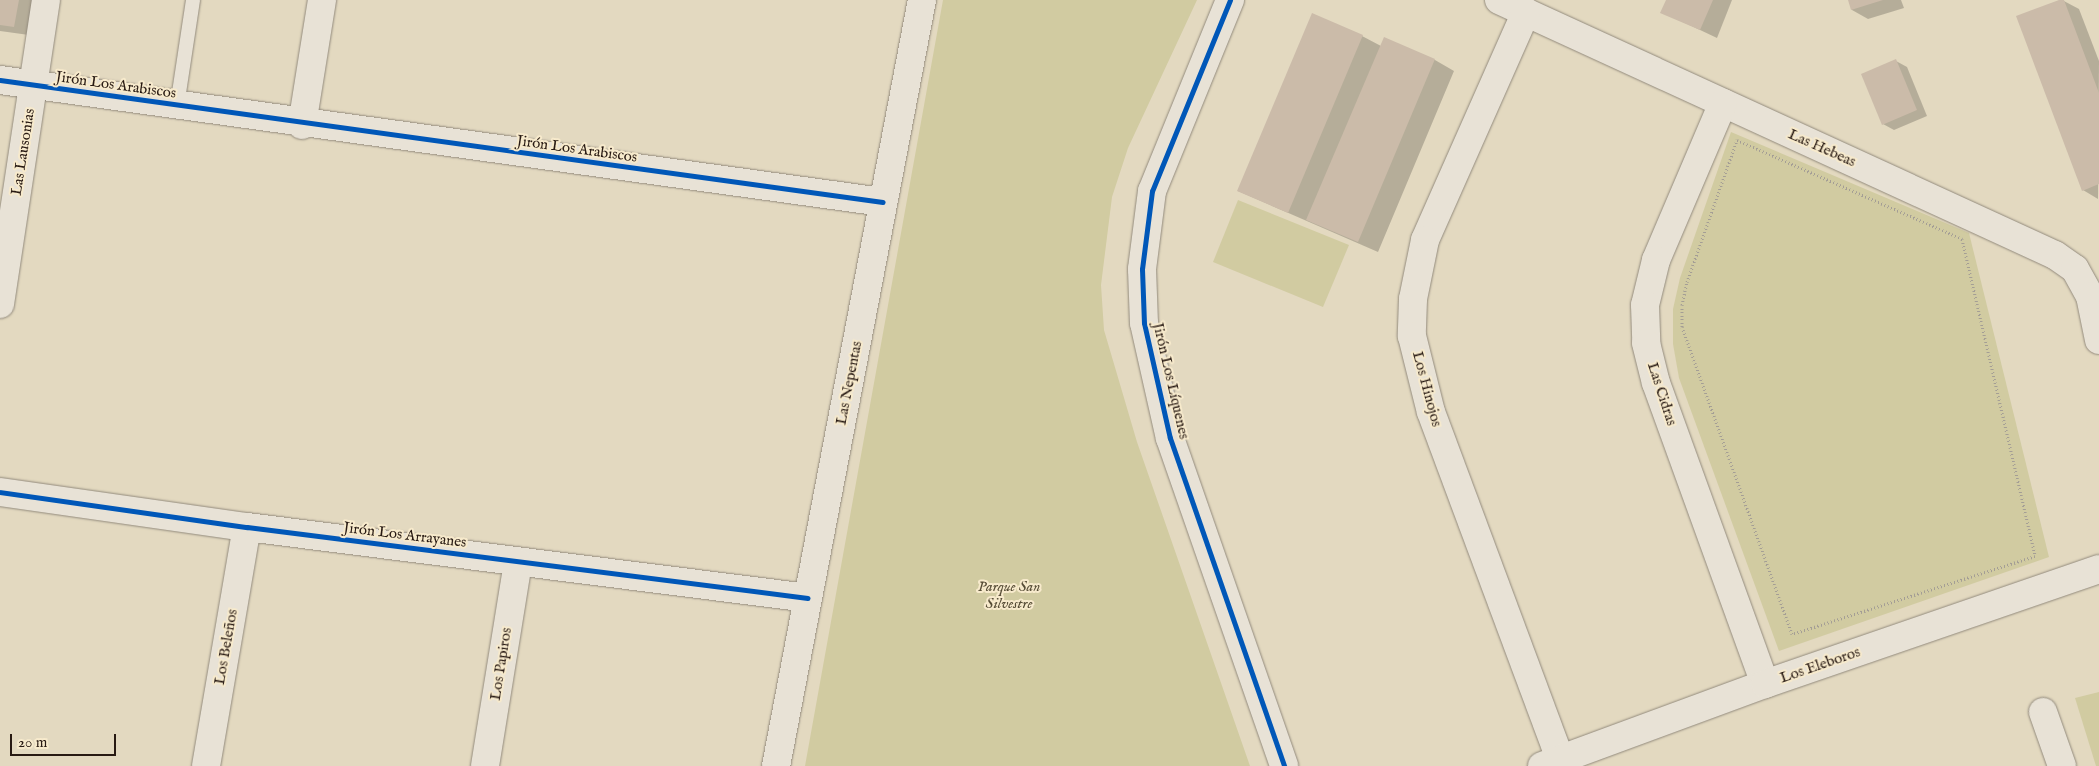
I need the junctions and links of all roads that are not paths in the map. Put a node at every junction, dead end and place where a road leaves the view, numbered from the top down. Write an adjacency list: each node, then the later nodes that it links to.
1 (46, 0): 9 (street, Las Lausonias)
2 (193, 0): 11 (lane)
3 (322, 0): 12 (street)
4 (922, 0): 13 (street, Las Nepentas)
5 (1230, 0): 27 (street, Jirón Los Líquenes)
6 (1499, 0): 7 (street, Las Hebeas)
7 (1526, 12): 10 (street, Las Hebeas); 23 (street, Los Hinojos)
8 (0, 80): 9 (street, Jirón Los Arabiscos)
9 (33, 86): 11 (street, Jirón Los Arabiscos); 14 (street, Las Lausonias)
10 (1723, 103): 15 (street, Las Hebeas); 21 (street, Las Cidras)
11 (177, 106): 12 (street, Jirón Los Arabiscos)
12 (302, 124): 13 (street, Jirón Los Arabiscos)
13 (884, 202): 20 (street, Las Nepentas)
14 (0, 304)
15 (2099, 340)
16 (0, 492): 17 (street, Jirón Los Arrayanes)
17 (247, 527): 18 (street, Jirón Los Arrayanes); 24 (street, Los Beleños)
18 (518, 562): 20 (street, Jirón Los Arrayanes); 25 (street, Los Papiros)
19 (2099, 569): 21 (street, Los Eleboros)
20 (808, 598): 26 (street, Las Nepentas)
21 (1765, 684): 23 (street, Los Eleboros)
22 (2043, 712): 28 (street)
23 (1555, 764)
24 (206, 766)
25 (485, 766)
26 (776, 766)
27 (1284, 766)
28 (2062, 766)

